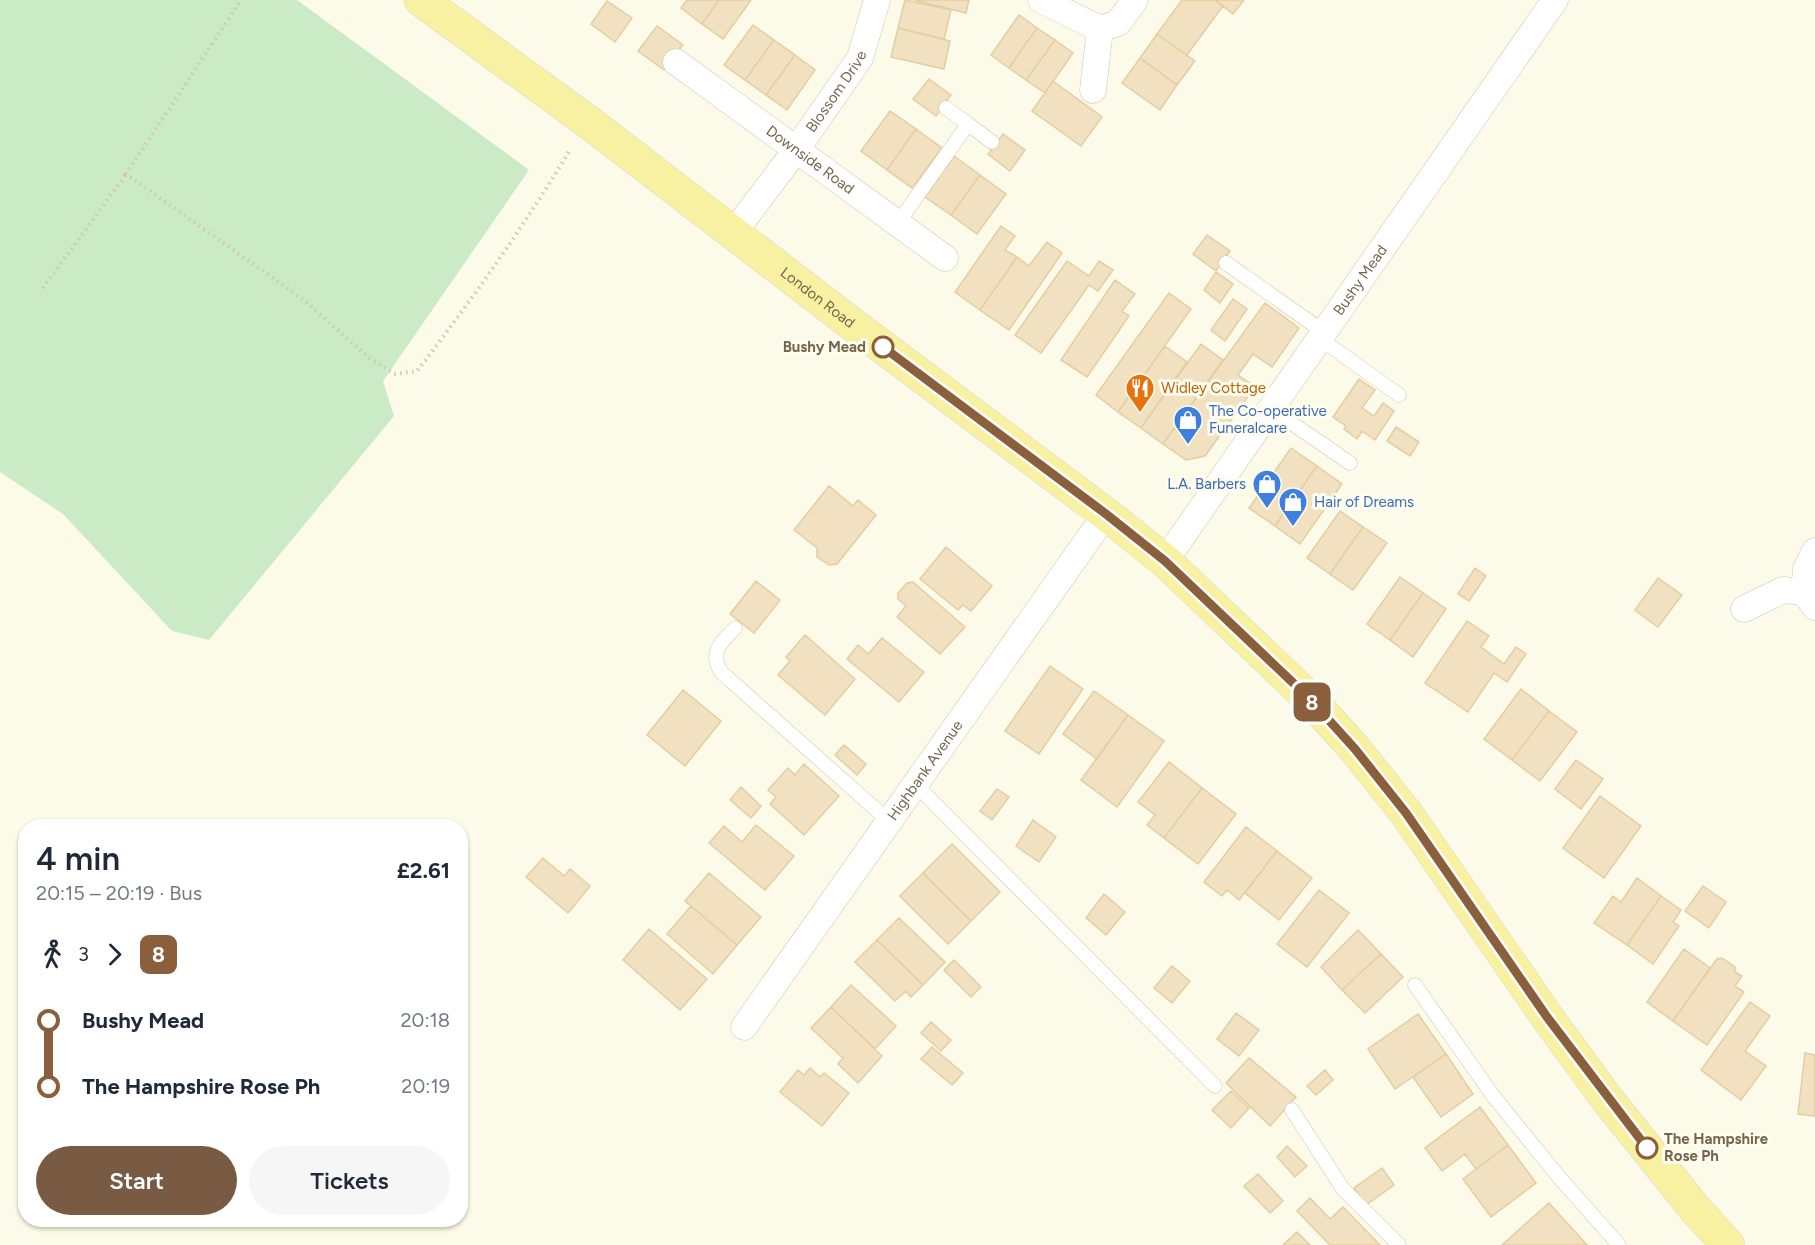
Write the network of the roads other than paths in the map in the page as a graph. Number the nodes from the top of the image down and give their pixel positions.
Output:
1 (421, 0) edge
2 (877, 0) edge
3 (1041, 0) edge
4 (1135, 0) edge
5 (1555, 0) edge
6 (1100, 29) junction
7 (676, 62) dead end
8 (1093, 90) dead end
9 (946, 108) dead end
10 (968, 124) junction
11 (992, 142) dead end
12 (796, 150) junction
13 (898, 223) junction
14 (734, 232) junction
15 (945, 258) dead end
16 (1226, 263) dead end
17 (1322, 335) junction
18 (1400, 395) dead end
19 (1271, 409) junction
20 (1350, 463) dead end
21 (1106, 514) junction
22 (1815, 550) edge
23 (1165, 561) junction
24 (1809, 600) edge
25 (1744, 609) dead end
26 (735, 628) dead end
27 (915, 784) junction
28 (889, 821) junction
29 (1415, 985) dead end
30 (744, 1027) dead end
31 (1215, 1086) dead end
32 (1292, 1110) dead end
33 (1398, 1245) edge
34 (1619, 1245) edge
35 (1728, 1245) edge

1 - 14 main road, London Road
2 - 12 street, Blossom Drive
3 - 6 street
4 - 6 street
5 - 17 street, Bushy Mead
6 - 8 street
7 - 12 street, Downside Road
9 - 10 lane
10 - 11 lane
10 - 13 lane
12 - 13 street, Downside Road
12 - 14 street, Blossom Drive
13 - 15 street, Downside Road
14 - 21 main road, London Road
16 - 17 lane
17 - 18 lane
17 - 19 street, Bushy Mead
19 - 20 lane
19 - 23 street, Bushy Mead
21 - 23 main road, London Road
21 - 27 street, Highbank Avenue
22 - 24 street
23 - 35 main road, London Road
24 - 25 street
26 - 28 lane
27 - 28 street, Highbank Avenue
27 - 31 lane
28 - 30 street, Highbank Avenue
29 - 34 lane
32 - 33 lane

